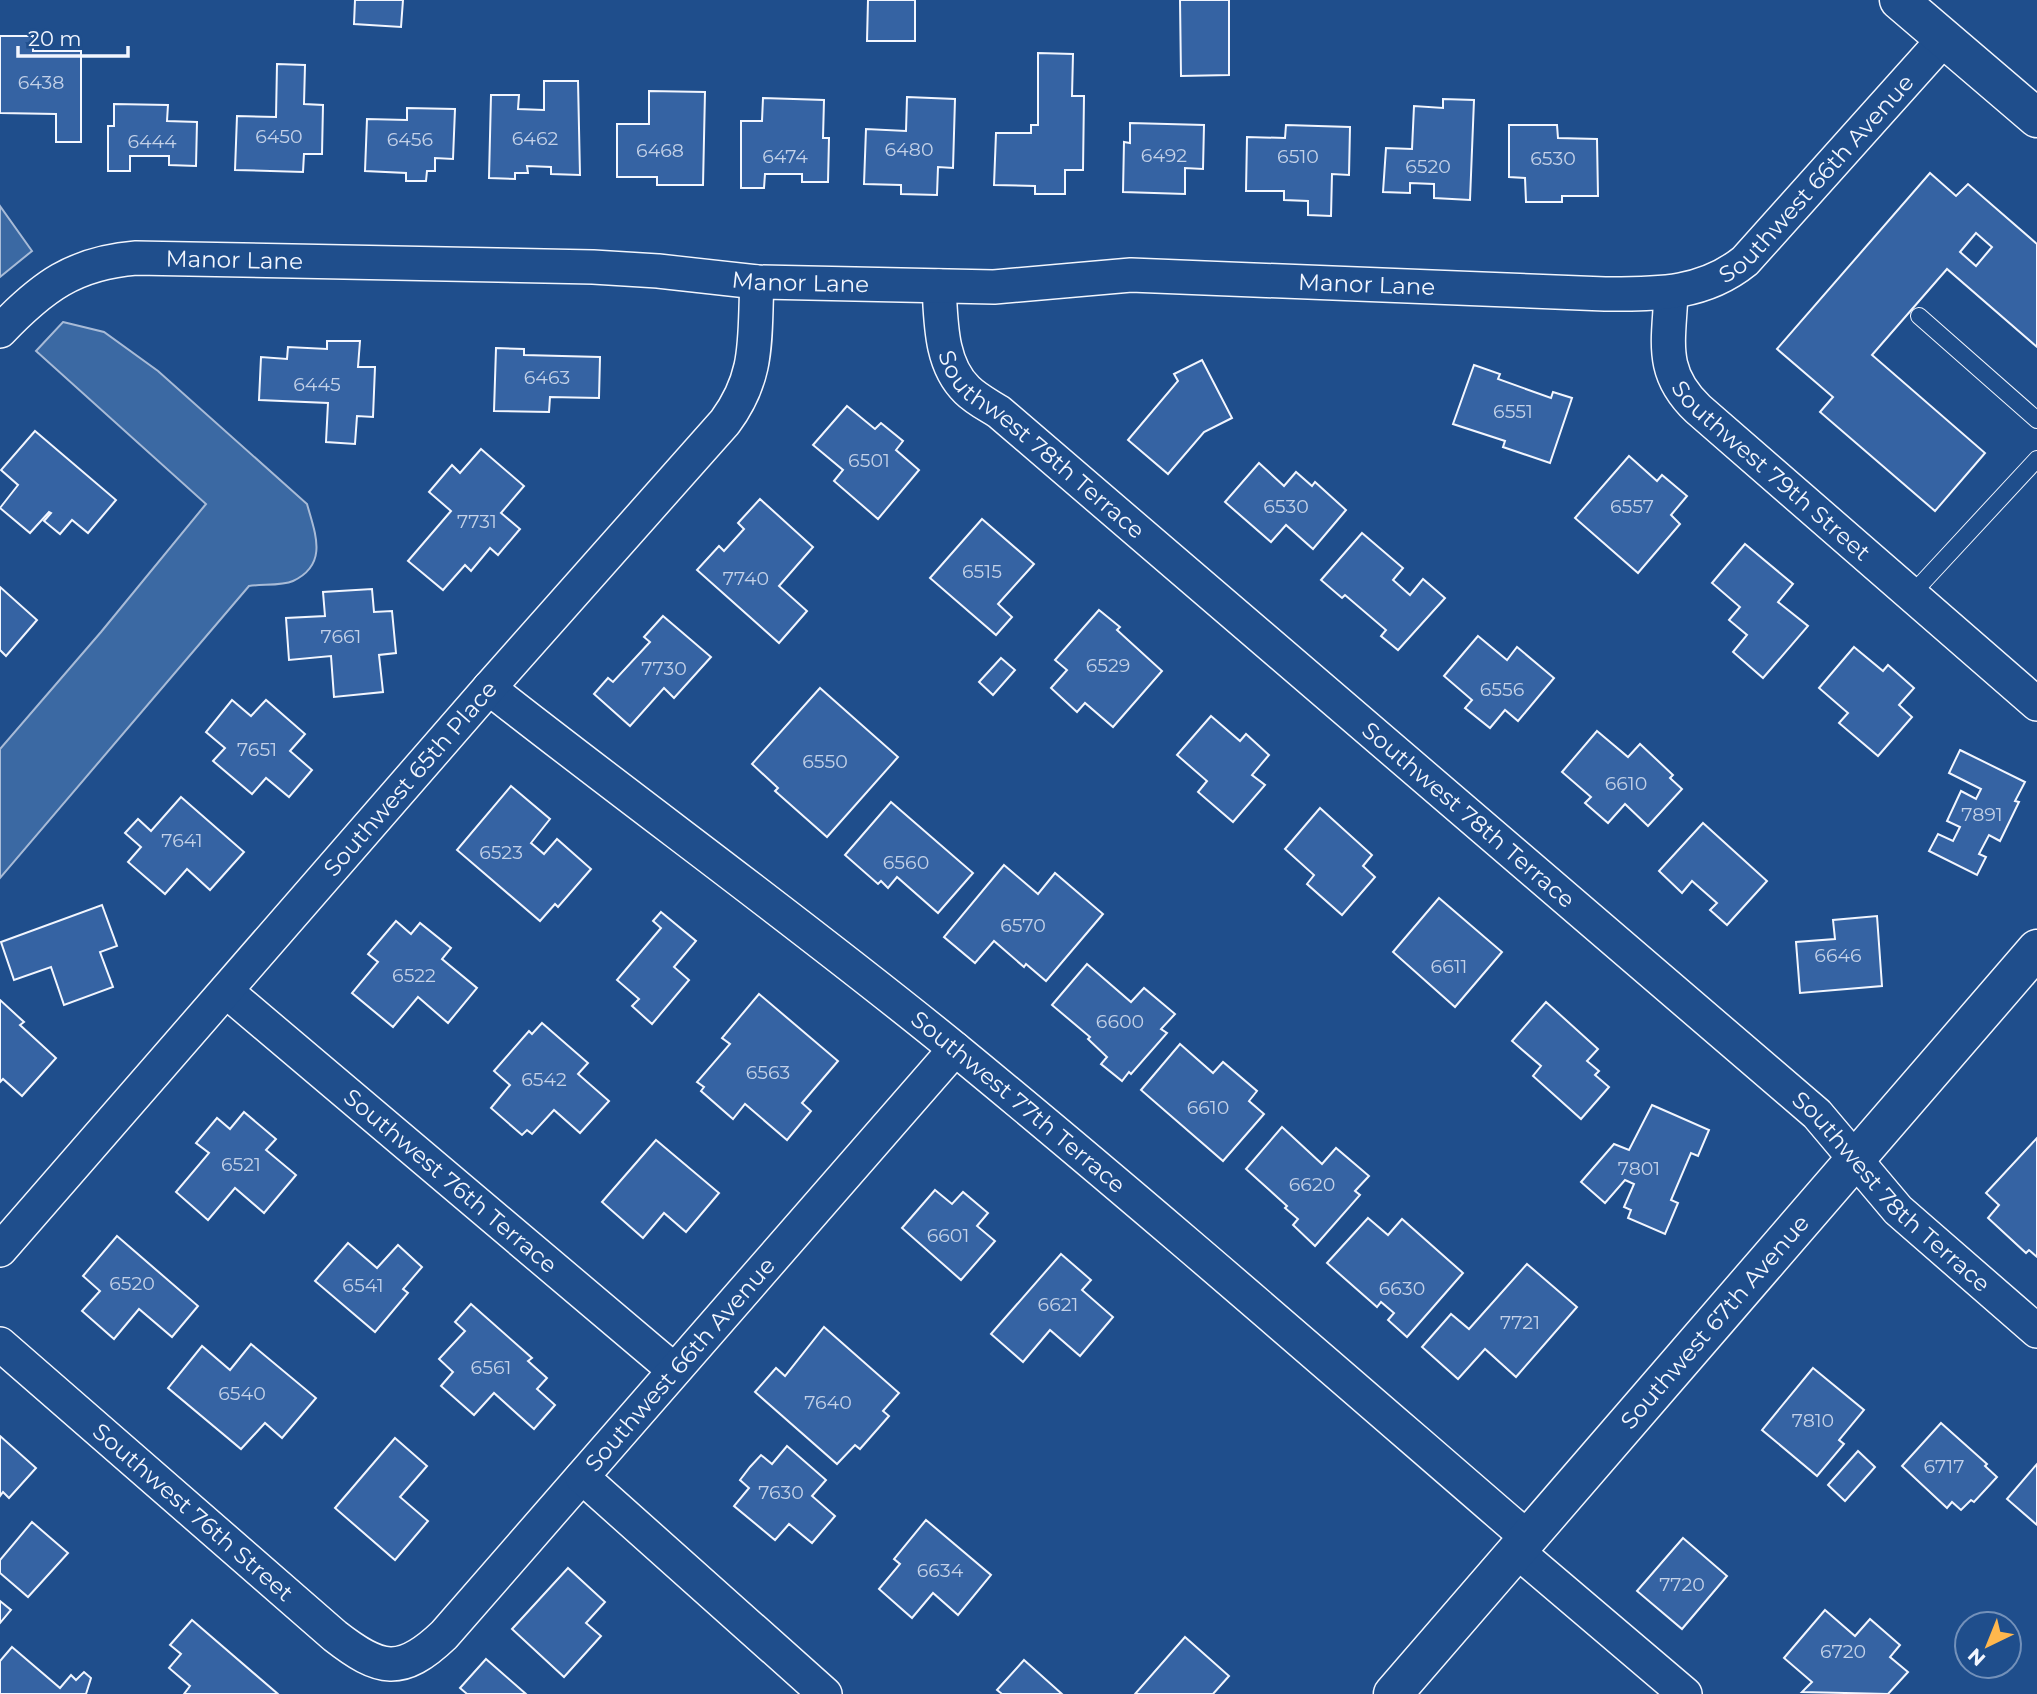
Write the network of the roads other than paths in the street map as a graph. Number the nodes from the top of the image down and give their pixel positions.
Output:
1 (1899, 0) edge
2 (1944, 39) junction
3 (2037, 118) edge
4 (757, 282) junction
5 (939, 286) junction
6 (1671, 293) junction
7 (1919, 316) dead end
8 (0, 331) edge
9 (2037, 420) edge
10 (2037, 459) edge
11 (1911, 595) junction
12 (489, 688) junction
13 (2037, 704) edge
14 (2037, 949) edge
15 (226, 991) junction
16 (955, 1049) junction
17 (1854, 1159) junction
18 (0, 1250) edge
19 (2037, 1331) edge
20 (0, 1344) edge
21 (674, 1370) junction
22 (582, 1477) junction
23 (1523, 1545) junction
24 (393, 1665) joint
25 (825, 1694) edge
26 (1393, 1694) edge
27 (1685, 1694) edge

1 - 2 main road
2 - 3 main road
2 - 6 street, Southwest 66th Avenue
4 - 5 street, Manor Lane
4 - 8 street, Manor Lane
4 - 12 street, Southwest 65th Place
5 - 6 street, Manor Lane
5 - 17 street, Southwest 78th Terrace
6 - 11 street, Southwest 79th Street
7 - 9 lane
10 - 11 lane
11 - 13 street, Southwest 79th Street
12 - 15 street, Southwest 65th Place
12 - 16 street, Southwest 77th Terrace
14 - 17 main road, Southwest 67th Avenue
15 - 18 street, Southwest 65th Place
15 - 21 street, Southwest 76th Terrace
16 - 21 street, Southwest 66th Avenue
16 - 23 street, Southwest 77th Terrace
17 - 19 street, Southwest 78th Terrace
17 - 23 main road, Southwest 67th Avenue
20 - 24 street, Southwest 76th Street
21 - 22 street, Southwest 66th Avenue
22 - 24 street, Southwest 66th Avenue
22 - 25 street
23 - 26 main road, Southwest 67th Avenue
23 - 27 street, Southwest 77th Terrace

